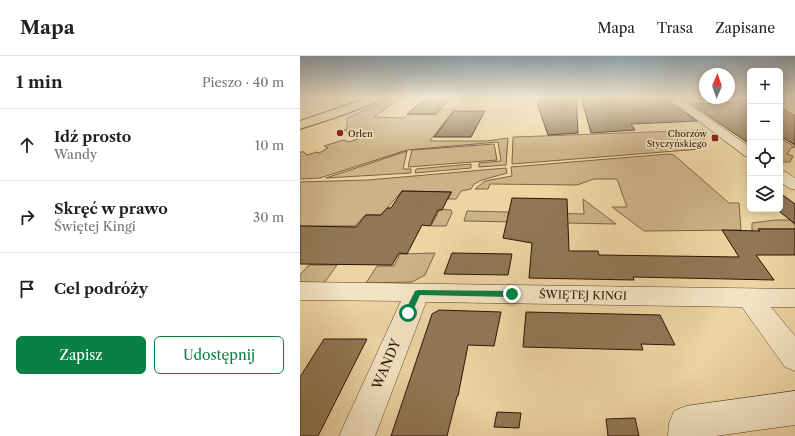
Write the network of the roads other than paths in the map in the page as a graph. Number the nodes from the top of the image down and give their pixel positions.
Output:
1 (334, 115) edge
2 (696, 115) edge
3 (300, 125) edge
4 (747, 152) edge
5 (783, 166) edge
6 (795, 166) edge
7 (782, 176) edge
8 (795, 185) edge
9 (300, 291) edge
10 (418, 293) junction
11 (749, 298) junction
12 (795, 298) edge
13 (795, 358) edge
14 (795, 408) edge
15 (356, 436) edge
16 (686, 436) edge

1 - 3 main road
2 - 4 street
5 - 6 street
7 - 8 street
9 - 10 street, ŚWIĘTEJ KINGI
10 - 11 street, ŚWIĘTEJ KINGI
10 - 15 street, WANDY
11 - 12 street, ŚWIĘTEJ KINGI
11 - 13 street
14 - 16 street

